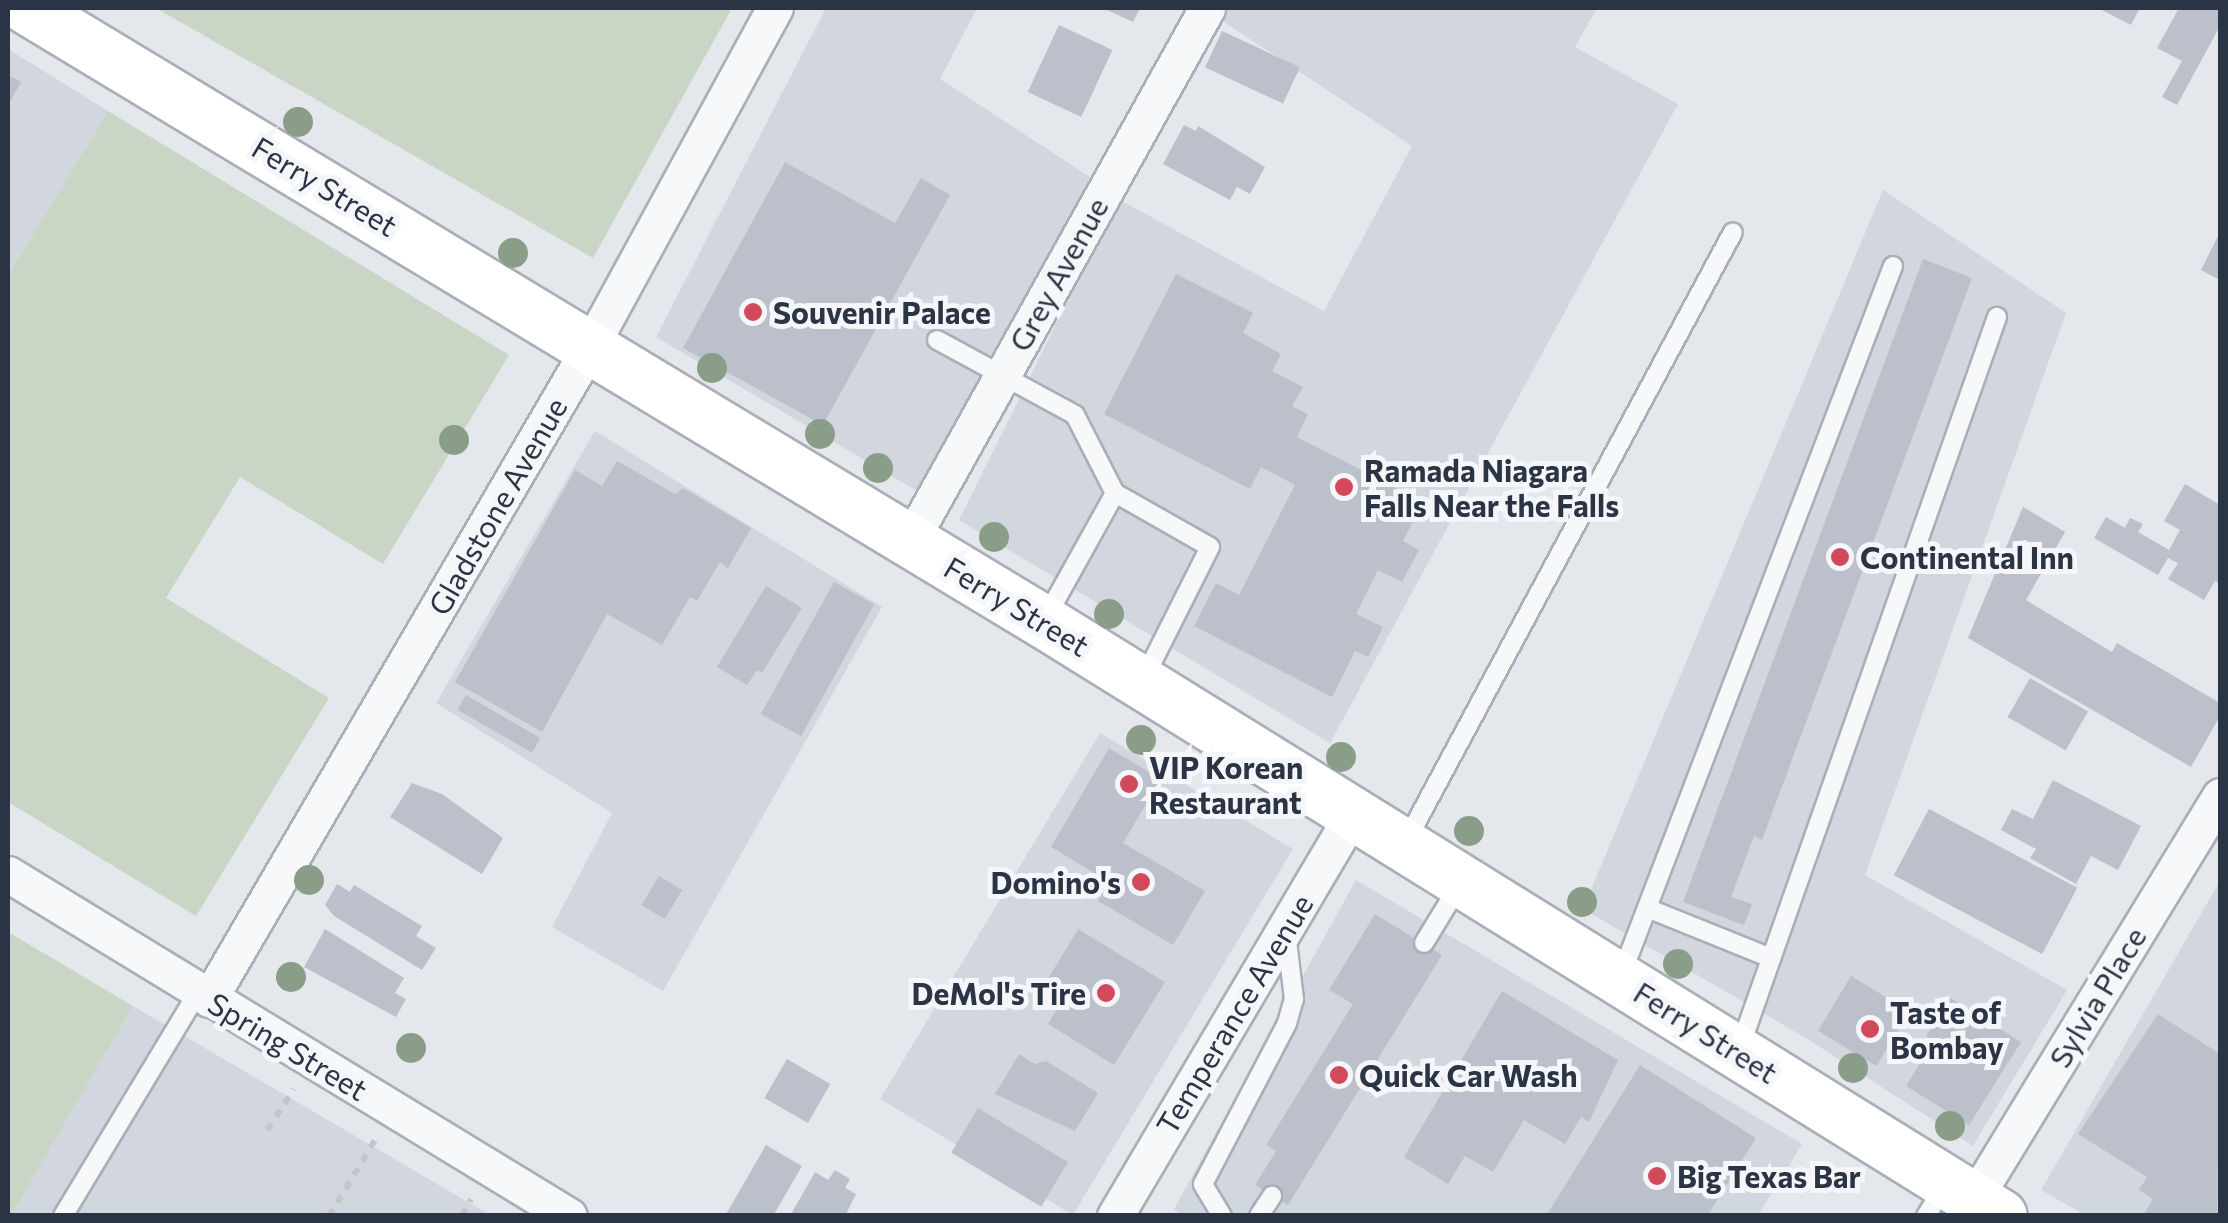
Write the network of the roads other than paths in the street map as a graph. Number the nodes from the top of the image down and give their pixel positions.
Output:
1 (27, 8) edge
2 (775, 8) edge
3 (1207, 8) edge
4 (78, 21) edge
5 (1734, 232) dead end
6 (1893, 266) dead end
7 (1997, 317) dead end
8 (937, 340) dead end
9 (591, 345) junction
10 (1002, 375) junction
11 (1115, 493) junction
12 (910, 541) junction
13 (1044, 622) junction
14 (1142, 682) junction
15 (2220, 796) edge
16 (1354, 812) junction
17 (1405, 844) junction
18 (8, 874) edge
19 (1462, 880) junction
20 (1646, 908) junction
21 (1286, 928) junction
22 (1424, 943) dead end
23 (1771, 958) junction
24 (1620, 978) junction
25 (203, 995) junction
26 (1738, 1052) junction
27 (1272, 1196) dead end
28 (1962, 1203) edge
29 (63, 1216) edge
30 (569, 1216) edge
31 (1115, 1216) edge
32 (1222, 1216) edge
33 (1259, 1216) edge

1 - 4 main road, Ferry Street
2 - 9 street, Gladstone Avenue
3 - 10 street, Grey Avenue
4 - 9 main road, Ferry Street
5 - 17 lane
6 - 20 lane
7 - 23 lane
8 - 10 lane
9 - 12 main road, Ferry Street
9 - 25 street, Gladstone Avenue
10 - 11 lane
10 - 12 street, Grey Avenue
11 - 13 lane
11 - 14 lane
12 - 13 main road, Ferry Street
13 - 14 main road, Ferry Street
14 - 16 main road, Ferry Street
15 - 28 street, Sylvia Place
16 - 17 main road, Ferry Street
16 - 21 street, Temperance Avenue
17 - 19 main road, Ferry Street
18 - 25 street, Spring Street
19 - 22 lane
19 - 24 main road, Ferry Street
20 - 23 lane
20 - 24 lane
21 - 31 street, Temperance Avenue
21 - 32 lane
23 - 26 lane
24 - 26 main road, Ferry Street
25 - 29 lane
25 - 30 street, Spring Street
26 - 28 main road, Ferry Street
27 - 33 lane

